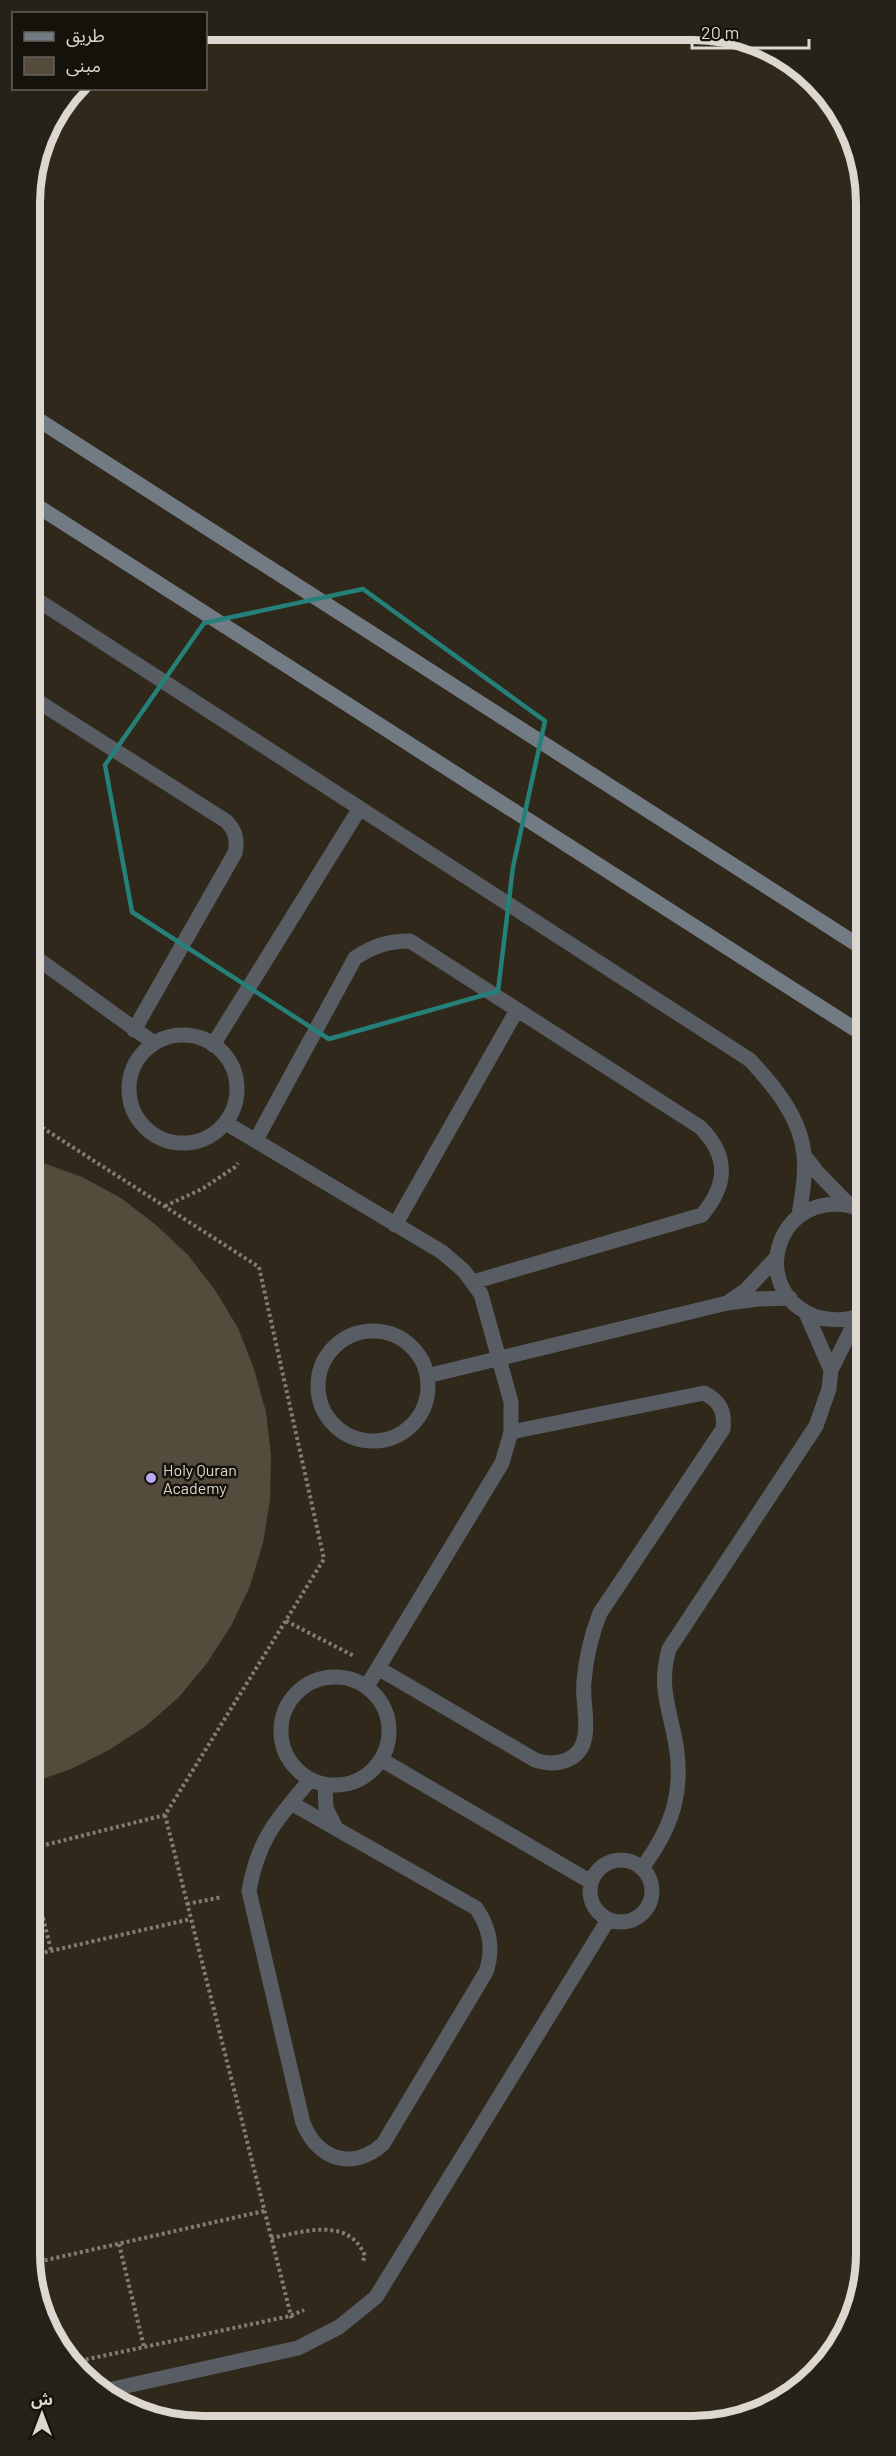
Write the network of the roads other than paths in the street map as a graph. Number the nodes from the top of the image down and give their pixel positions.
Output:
1 (41, 421) edge
2 (41, 508) edge
3 (41, 602) edge
4 (41, 703) edge
5 (360, 808) junction
6 (856, 944) edge
7 (41, 961) edge
8 (516, 1010) junction
9 (134, 1030) junction
10 (856, 1030) edge
11 (154, 1043) junction
12 (213, 1045) junction
13 (226, 1123) junction
14 (256, 1140) junction
15 (804, 1155) junction
16 (848, 1204) junction
17 (856, 1207) edge
18 (799, 1215) junction
19 (395, 1225) junction
20 (776, 1258) junction
21 (473, 1282) junction
22 (790, 1298) junction
23 (727, 1303) junction
24 (806, 1313) junction
25 (855, 1316) edge
26 (855, 1324) edge
27 (499, 1358) junction
28 (831, 1370) junction
29 (427, 1376) junction
30 (511, 1432) junction
31 (378, 1668) junction
32 (367, 1686) junction
33 (382, 1760) junction
34 (310, 1780) junction
35 (325, 1785) junction
36 (291, 1803) junction
37 (336, 1828) junction
38 (642, 1868) junction
39 (591, 1882) junction
40 (608, 1920) junction
41 (114, 2389) edge

1 - 6 main road
2 - 10 main road
3 - 5 lane
4 - 9 lane
5 - 12 lane
5 - 15 lane
7 - 9 lane
8 - 14 lane
8 - 19 lane
8 - 21 lane
9 - 11 lane
11 - 12 lane
11 - 13 lane
12 - 13 lane
13 - 14 lane
14 - 19 lane
15 - 16 lane
15 - 18 lane
16 - 17 lane
16 - 18 lane
18 - 20 lane
19 - 21 lane
20 - 22 lane
20 - 23 lane
21 - 27 lane
22 - 23 lane
22 - 24 lane
23 - 27 lane
24 - 25 lane
24 - 28 lane
26 - 28 lane
27 - 29 lane
27 - 30 lane
28 - 38 lane
29 - 29 lane
30 - 31 lane
30 - 31 lane
31 - 32 lane
32 - 33 lane
32 - 34 lane
33 - 35 lane
33 - 39 lane
34 - 35 lane
34 - 36 lane
35 - 37 lane
36 - 37 lane
36 - 37 lane
38 - 39 lane
38 - 40 lane
39 - 40 lane
40 - 41 lane

